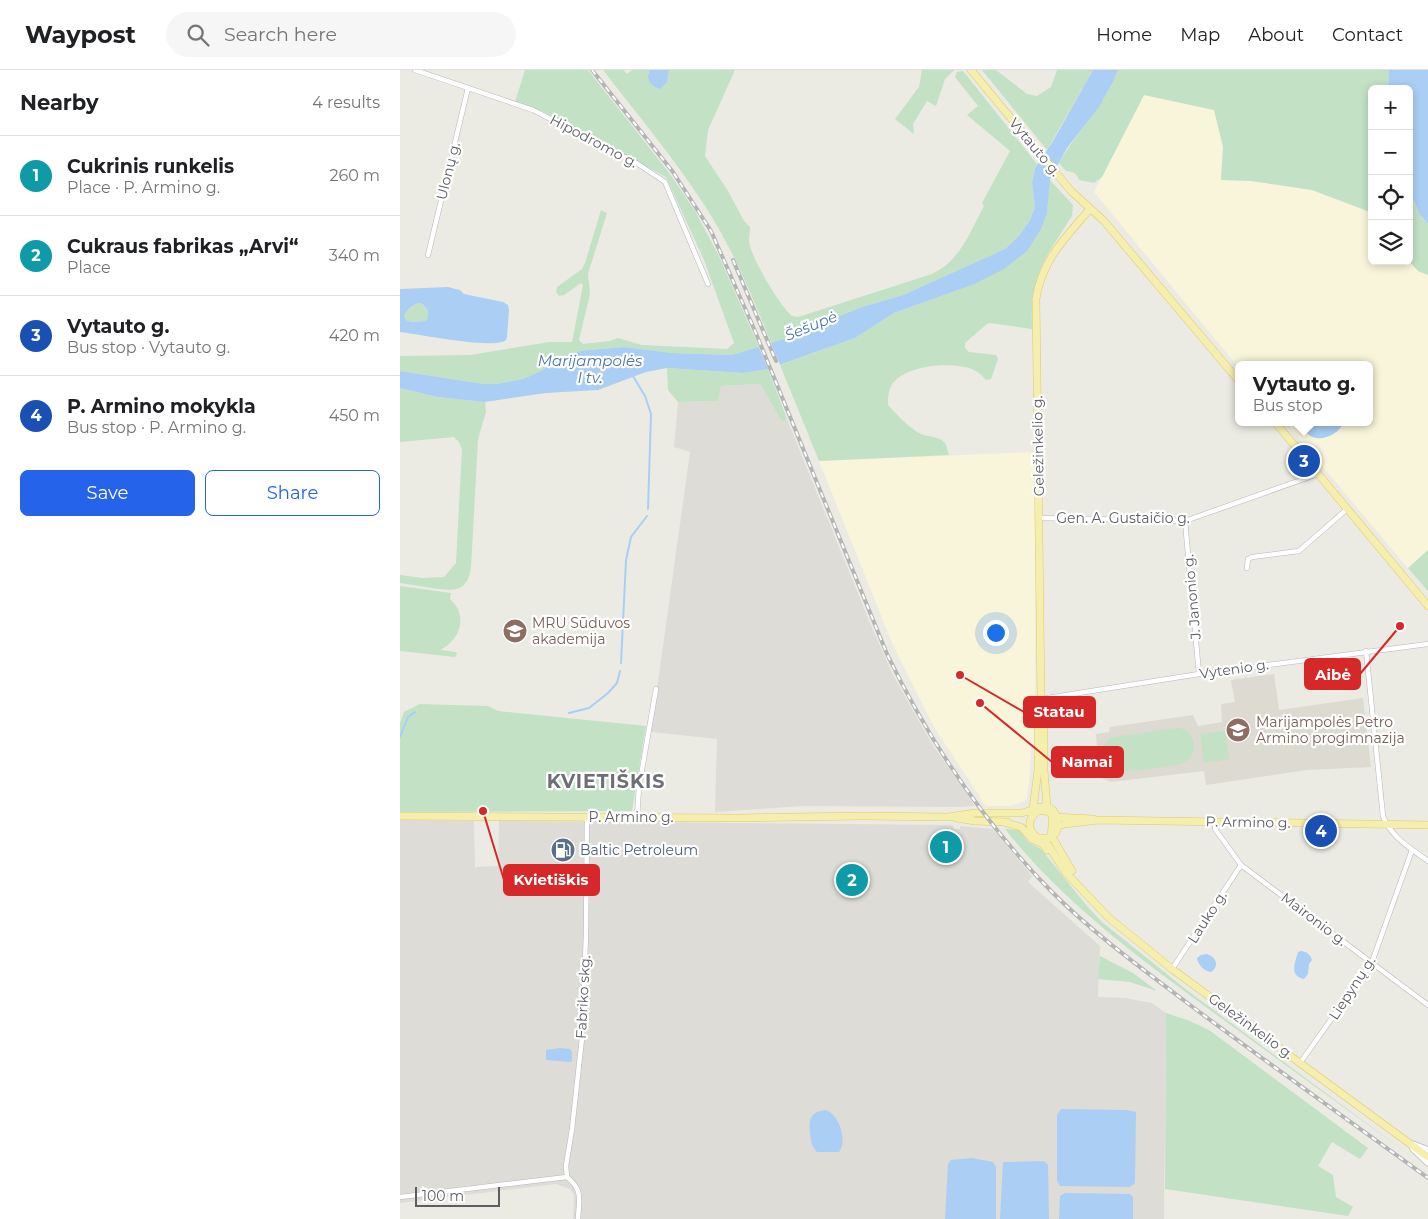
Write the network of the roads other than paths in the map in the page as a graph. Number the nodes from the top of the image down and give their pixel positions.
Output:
1 (415, 70) edge
2 (970, 70) edge
3 (468, 88) junction
4 (1090, 209) junction
5 (428, 254) dead end
6 (708, 284) dead end
7 (1235, 376) edge
8 (1278, 426) edge
9 (1318, 474) junction
10 (1347, 509) junction
11 (1039, 518) junction
12 (1185, 521) junction
13 (1247, 568) dead end
14 (1428, 606) edge
15 (1428, 644) edge
16 (1366, 651) junction
17 (1199, 674) junction
18 (656, 689) dead end
19 (1041, 699) junction
20 (1047, 807) junction
21 (1036, 809) junction
22 (1004, 814) junction
23 (400, 816) edge
24 (588, 816) junction
25 (637, 817) junction
26 (948, 817) junction
27 (1031, 817) junction
28 (1055, 817) junction
29 (1098, 820) junction
30 (1003, 822) junction
31 (1215, 822) junction
32 (1386, 824) junction
33 (1029, 825) junction
34 (1428, 825) edge
35 (1053, 834) junction
36 (1412, 850) junction
37 (1428, 861) edge
38 (1241, 865) junction
39 (1069, 872) junction
40 (1372, 962) junction
41 (1172, 969) junction
42 (1428, 1005) edge
43 (1300, 1063) junction
44 (1407, 1142) junction
45 (1428, 1150) edge
46 (1428, 1156) edge
47 (1428, 1163) edge
48 (567, 1177) junction
49 (400, 1197) edge
50 (578, 1219) edge

1 - 3 street, Hipodromo g.
2 - 4 main road, Vytauto g.
3 - 5 street, Ulonų g.
3 - 6 street, Hipodromo g.
4 - 7 main road, Vytauto g.
4 - 11 main road, Geležinkelio g.
8 - 9 main road
9 - 10 main road
9 - 12 street, Gen. A. Gustaičio g.
10 - 13 street
10 - 14 main road
11 - 12 street, Gen. A. Gustaičio g.
11 - 19 main road, Geležinkelio g.
12 - 17 street, J. Janonio g.
15 - 16 street, Vytenio g.
16 - 17 street, Vytenio g.
16 - 32 street
17 - 19 street, Vytenio g.
18 - 25 street
19 - 20 main road, Geležinkelio g.
19 - 21 main road, Geležinkelio g.
20 - 21 main road, P. Armino g.
20 - 28 main road
21 - 22 main road, P. Armino g.
21 - 27 main road
21 - 28 main road, P. Armino g.
22 - 26 main road, P. Armino g.
22 - 27 main road, P. Armino g.
23 - 24 main road, P. Armino g.
24 - 25 main road, P. Armino g.
24 - 48 street, Fabriko skg.
25 - 26 main road, P. Armino g.
26 - 30 main road, P. Armino g.
27 - 33 main road
28 - 29 main road, P. Armino g.
28 - 35 main road
28 - 35 main road
29 - 31 main road, P. Armino g.
29 - 35 main road, P. Armino g.
30 - 33 main road, P. Armino g.
30 - 39 main road
31 - 32 main road, P. Armino g.
31 - 38 street, Maironio g.
32 - 34 main road, P. Armino g.
32 - 36 street
33 - 35 main road
35 - 39 main road, Geležinkelio g.
35 - 39 main road, Geležinkelio g.
36 - 37 street
36 - 40 street, Liepynų g.
38 - 40 street, Maironio g.
38 - 41 street, Lauko g.
39 - 41 main road, Geležinkelio g.
40 - 42 street, Maironio g.
40 - 43 street, Liepynų g.
41 - 43 main road, Geležinkelio g.
43 - 44 main road, Geležinkelio g.
44 - 45 street
44 - 46 main road, Geležinkelio g.
44 - 47 street
48 - 49 street
48 - 50 street

